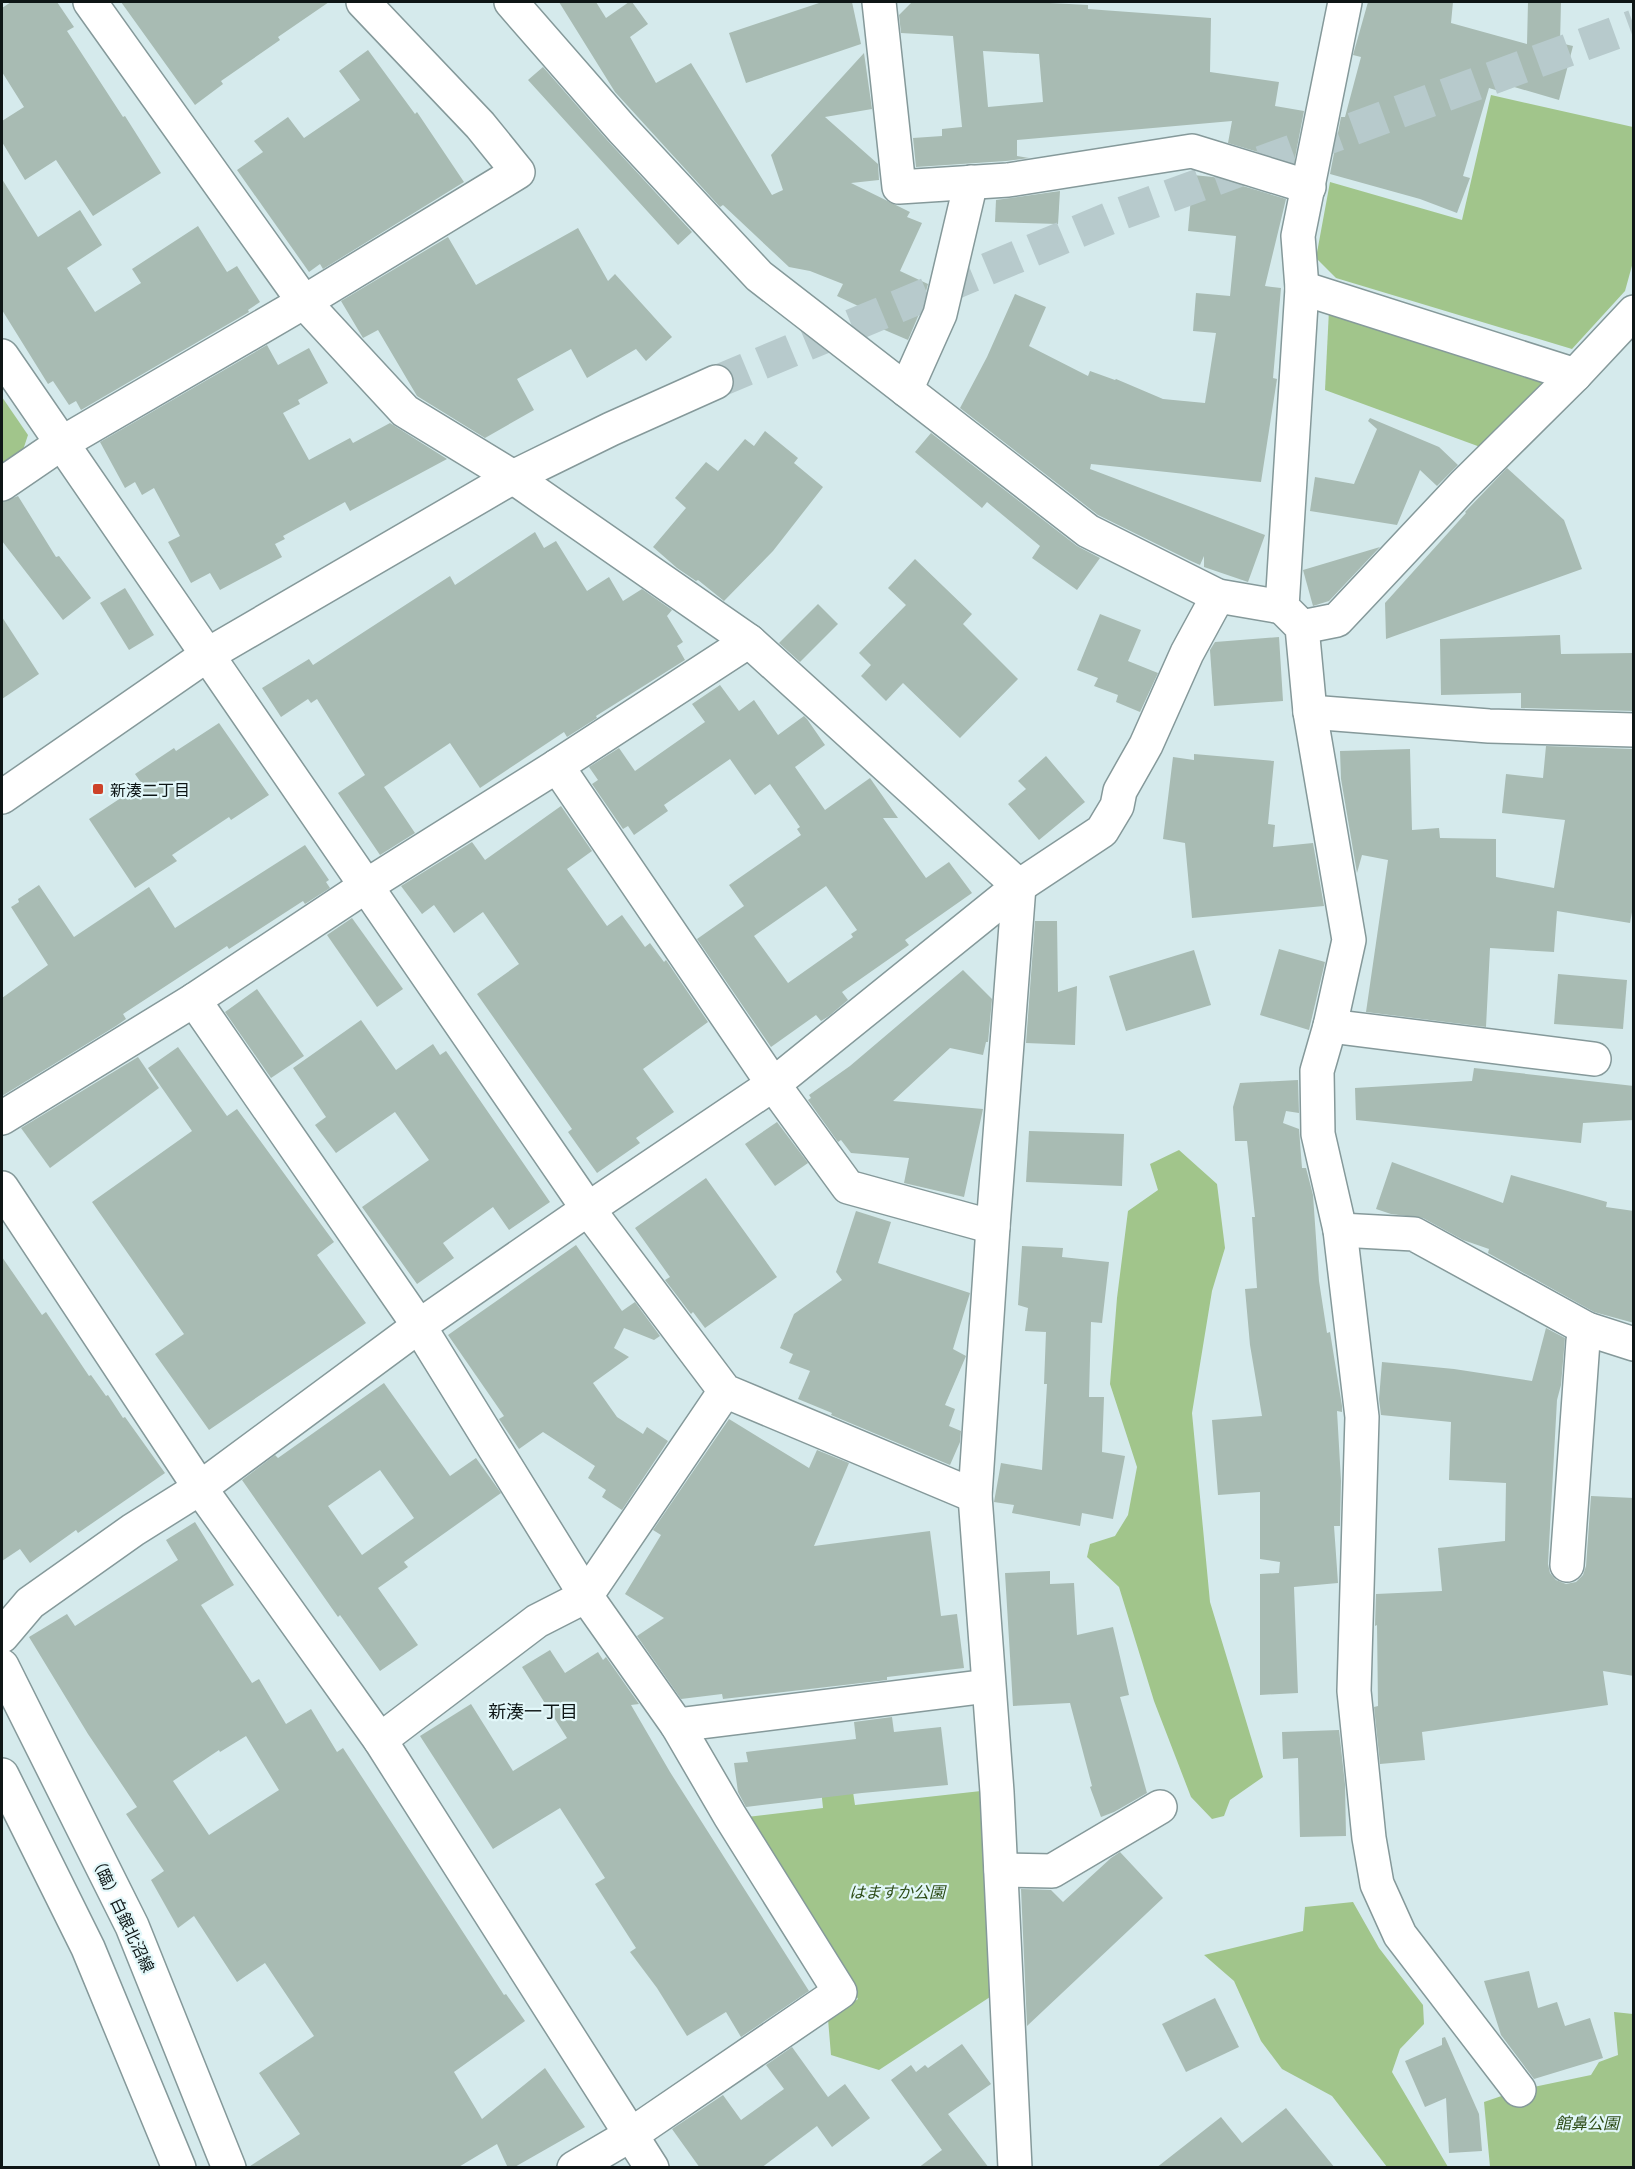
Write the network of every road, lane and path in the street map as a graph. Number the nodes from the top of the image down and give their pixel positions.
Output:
1 (90, 2) edge
2 (363, 2) edge
3 (511, 2) edge
4 (879, 2) edge
5 (1345, 2) edge
6 (971, 182) junction
7 (1309, 187) junction
8 (1302, 288) junction
9 (304, 302) junction
10 (1634, 312) edge
11 (2, 356) edge
12 (1575, 375) junction
13 (716, 382) tunnel mouth
14 (906, 390) junction
15 (62, 443) junction
16 (513, 477) junction
17 (2, 484) edge
18 (1218, 596) junction
19 (1292, 617) junction
20 (749, 641) junction
21 (207, 655) junction
22 (1310, 712) junction
23 (1634, 730) edge
24 (557, 766) junction
25 (2, 798) edge
26 (366, 886) junction
27 (1019, 886) junction
28 (194, 1000) junction
29 (1330, 1026) junction
30 (1594, 1059) dead end
31 (773, 1084) junction
32 (2, 1118) edge
33 (2, 1188) edge
34 (588, 1209) junction
35 (993, 1227) junction
36 (1340, 1230) junction
37 (419, 1326) junction
38 (1587, 1329) junction
39 (1634, 1344) edge
40 (725, 1390) junction
41 (200, 1488) junction
42 (975, 1496) junction
43 (1567, 1564) dead end
44 (586, 1596) junction
45 (2, 1636) edge
46 (2, 1666) edge
47 (988, 1686) junction
48 (677, 1725) junction
49 (380, 1740) junction
50 (2, 1775) edge
51 (1160, 1807) dead end
52 (1001, 1870) junction
53 (1518, 2090) dead end
54 (632, 2134) junction
55 (179, 2168) edge
56 (229, 2168) edge
57 (574, 2168) edge
58 (652, 2168) edge
59 (1016, 2168) edge

1 - 9 street
2 - 9 street
3 - 14 street
4 - 6 street
5 - 7 street
6 - 7 street
6 - 14 street
7 - 8 street
8 - 12 street
8 - 19 street
9 - 15 street
9 - 16 street
10 - 12 street
11 - 15 street
12 - 19 street
13 - 16 street
14 - 18 street
15 - 17 street
15 - 21 street
16 - 20 street
16 - 21 street
18 - 19 street
18 - 27 street
19 - 22 street
20 - 24 street
20 - 27 street
21 - 25 street
21 - 26 street
22 - 23 street
22 - 29 street
24 - 26 street
24 - 31 street
26 - 28 street
26 - 34 street
27 - 31 street
27 - 35 street
28 - 32 street
28 - 37 street
29 - 30 street
29 - 36 street
31 - 34 street
31 - 35 street
33 - 41 street
34 - 37 street
34 - 40 street
35 - 42 street
36 - 38 street
36 - 53 street
37 - 41 street
37 - 44 street
38 - 39 street
38 - 43 street
40 - 42 street
40 - 44 street
41 - 45 street
41 - 49 street
42 - 47 street
44 - 48 street
44 - 49 street
46 - 56 street, （臨）白銀北沼線
47 - 48 street
47 - 52 street
48 - 54 street
49 - 54 street
50 - 55 street
51 - 52 street
52 - 59 street
54 - 57 street
54 - 58 street

